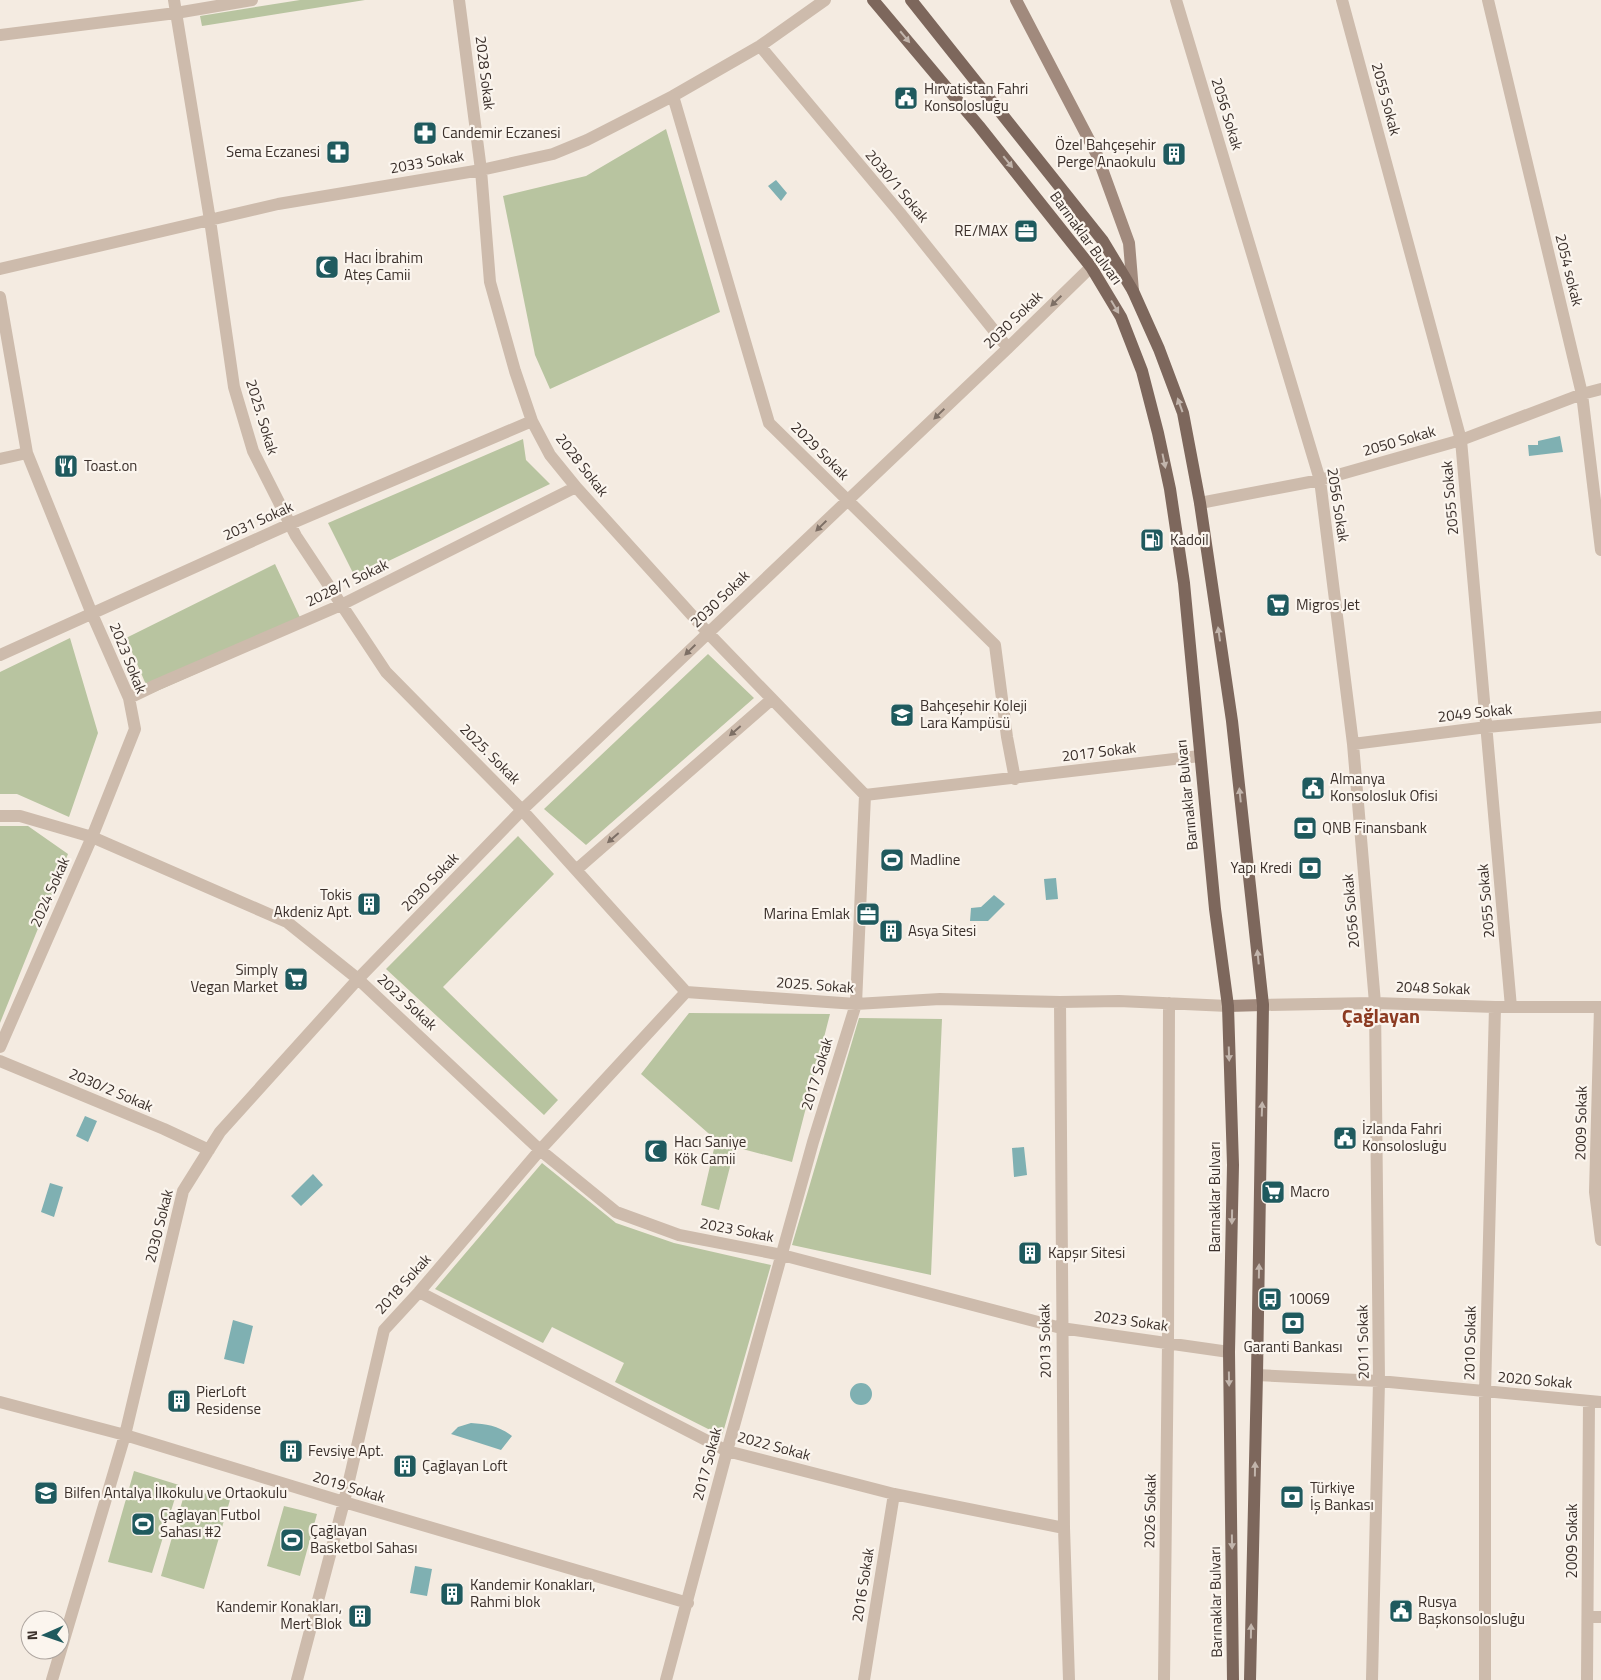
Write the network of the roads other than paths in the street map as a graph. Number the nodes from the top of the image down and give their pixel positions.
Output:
1 (252, 0) edge
2 (459, 0) edge
3 (825, 0) edge
4 (873, 0) edge
5 (911, 0) edge
6 (1016, 0) edge
7 (1176, 0) edge
8 (1342, 0) edge
9 (1488, 0) edge
10 (175, 6) edge
11 (0, 35) edge
12 (760, 46) junction
13 (674, 96) junction
14 (481, 170) junction
15 (210, 220) junction
16 (1091, 267) junction
17 (0, 269) edge
18 (1133, 291) junction
19 (0, 297) edge
20 (1008, 348) junction
21 (1601, 389) edge
22 (1582, 394) junction
23 (532, 421) junction
24 (1461, 440) junction
25 (27, 453) junction
26 (0, 459) edge
27 (1320, 480) junction
28 (576, 487) junction
29 (847, 501) junction
30 (1200, 502) junction
31 (290, 524) junction
32 (1601, 550) edge
33 (341, 605) junction
34 (92, 614) junction
35 (708, 633) junction
36 (0, 655) edge
37 (129, 698) junction
38 (772, 699) junction
39 (1601, 716) edge
40 (1487, 727) junction
41 (1353, 744) junction
42 (1200, 756) junction
43 (1015, 779) junction
44 (865, 795) junction
45 (522, 810) junction
46 (0, 816) edge
47 (92, 837) junction
48 (576, 870) junction
49 (358, 979) junction
50 (686, 992) junction
51 (1060, 1002) junction
52 (1169, 1003) junction
53 (1375, 1003) junction
54 (856, 1004) junction
55 (1263, 1005) junction
56 (1228, 1006) junction
57 (1495, 1007) junction
58 (1511, 1007) junction
59 (1600, 1007) edge
60 (0, 1047) edge
61 (0, 1061) edge
62 (209, 1150) junction
63 (540, 1150) junction
64 (1601, 1240) edge
65 (782, 1255) junction
66 (418, 1292) junction
67 (1061, 1328) junction
68 (1168, 1343) junction
69 (1229, 1352) junction
70 (1257, 1375) junction
71 (1379, 1381) junction
72 (1485, 1392) junction
73 (0, 1402) edge
74 (1595, 1402) edge
75 (125, 1435) junction
76 (727, 1451) junction
77 (894, 1494) junction
78 (344, 1502) junction
79 (1064, 1528) junction
80 (688, 1603) junction
81 (1588, 1617) junction
82 (1601, 1618) edge
83 (52, 1680) edge
84 (297, 1680) edge
85 (666, 1680) edge
86 (864, 1680) edge
87 (1069, 1680) edge
88 (1164, 1680) edge
89 (1233, 1680) edge
90 (1250, 1680) edge
91 (1372, 1680) edge
92 (1485, 1680) edge
93 (1587, 1680) edge

1 - 10 street
2 - 14 street, 2028 Sokak
3 - 12 street, 2033 Sokak
4 -> 16 main road, Barınaklar Bulvarı
5 - 18 main road, Barınaklar Bulvarı
6 - 18 street
7 - 27 street, 2056 Sokak
8 - 24 street, 2055 Sokak
9 - 22 street, 2054 sokak
10 - 11 street
10 - 15 street, 2025. Sokak
12 - 13 street, 2033 Sokak
12 - 20 street, 2030/1 Sokak
13 - 14 street, 2033 Sokak
13 - 29 street, 2029 Sokak
14 - 15 street, 2033 Sokak
14 - 23 street, 2028 Sokak
15 - 17 street, 2033 Sokak
15 - 31 street, 2025. Sokak
16 -> 20 street, 2030 Sokak
16 -> 42 main road, Barınaklar Bulvarı
30 -> 18 main road, Barınaklar Bulvarı
19 - 25 street, 2023 Sokak
20 -> 29 street, 2030 Sokak
21 - 22 street, 2050 Sokak
22 - 24 street, 2050 Sokak
22 - 32 street, 2054 sokak
23 - 28 street, 2028 Sokak
23 - 31 street, 2031 Sokak
24 - 27 street, 2050 Sokak
24 - 40 street, 2055 Sokak
25 - 26 street
25 - 34 street, 2023 Sokak
27 - 30 street, 2050 Sokak
27 - 41 street, 2056 Sokak
28 - 33 street, 2028/1 Sokak
28 - 35 street, 2028 Sokak
29 -> 35 street, 2030 Sokak
29 - 43 street, 2029 Sokak
55 -> 30 main road, Barınaklar Bulvarı
31 - 33 street, 2025. Sokak
31 - 34 street, 2031 Sokak
33 - 37 street, 2028/1 Sokak
33 - 45 street, 2025. Sokak
34 - 36 street, 2031 Sokak
34 - 37 street, 2023 Sokak
35 - 38 street, 2028 Sokak
35 -> 45 street, 2030 Sokak
37 - 47 street, 2023 Sokak
38 - 44 street, 2028 Sokak
38 -> 48 street
39 - 40 street, 2049 Sokak
40 - 41 street, 2049 Sokak
40 - 58 street, 2055 Sokak
41 - 53 street, 2056 Sokak
42 - 43 street, 2017 Sokak
42 - 56 main road, Barınaklar Bulvarı
43 - 44 street, 2017 Sokak
44 - 54 street, 2017 Sokak
45 - 48 street, 2025. Sokak
45 - 49 street, 2030 Sokak
46 - 47 street
47 - 49 street, 2023 Sokak
47 - 60 street, 2024 Sokak
48 - 50 street, 2025. Sokak
49 - 62 street, 2030 Sokak
49 - 63 street, 2023 Sokak
50 - 54 street, 2025. Sokak
50 - 63 street, 2018 Sokak
51 - 52 street, 2025. Sokak
51 - 54 street, 2025. Sokak
51 - 67 street, 2013 Sokak
52 - 56 street, 2025. Sokak
52 - 68 street, 2026 Sokak
53 - 55 street, 2048 Sokak
53 - 57 street, 2048 Sokak
53 - 71 street, 2011 Sokak
54 - 65 street, 2017 Sokak
55 - 56 street
70 -> 55 main road, Barınaklar Bulvarı
56 -> 69 main road, Barınaklar Bulvarı
57 - 58 street, 2048 Sokak
57 - 72 street, 2010 Sokak
58 - 59 street, 2048 Sokak
59 - 64 street, 2009 Sokak
61 - 62 street, 2030/2 Sokak
62 - 75 street, 2030 Sokak
63 - 65 street, 2023 Sokak
63 - 66 street, 2018 Sokak
65 - 67 street, 2023 Sokak
65 - 76 street, 2017 Sokak
66 - 76 street, 2022 Sokak
66 - 78 street, 2018 Sokak
67 - 68 street, 2023 Sokak
67 - 79 street, 2013 Sokak
68 - 69 street, 2023 Sokak
68 - 88 street, 2026 Sokak
69 -> 89 main road, Barınaklar Bulvarı
70 - 71 street, 2020 Sokak
90 -> 70 main road, Barınaklar Bulvarı
71 - 72 street, 2020 Sokak
71 - 91 street, 2011 Sokak
72 - 74 street, 2020 Sokak
72 - 92 street, 2010 Sokak
73 - 75 street, 2019 Sokak
74 - 81 street, 2009 Sokak
75 - 78 street, 2019 Sokak
75 - 83 street, 2030 Sokak
76 - 77 street, 2022 Sokak
76 - 80 street, 2017 Sokak
77 - 79 street, 2022 Sokak
77 - 86 street, 2016 Sokak
78 - 80 street, 2019 Sokak
78 - 84 street, 2018 Sokak
79 - 87 street, 2013 Sokak
80 - 85 street, 2017 Sokak
81 - 82 street
81 - 93 street, 2009 Sokak

